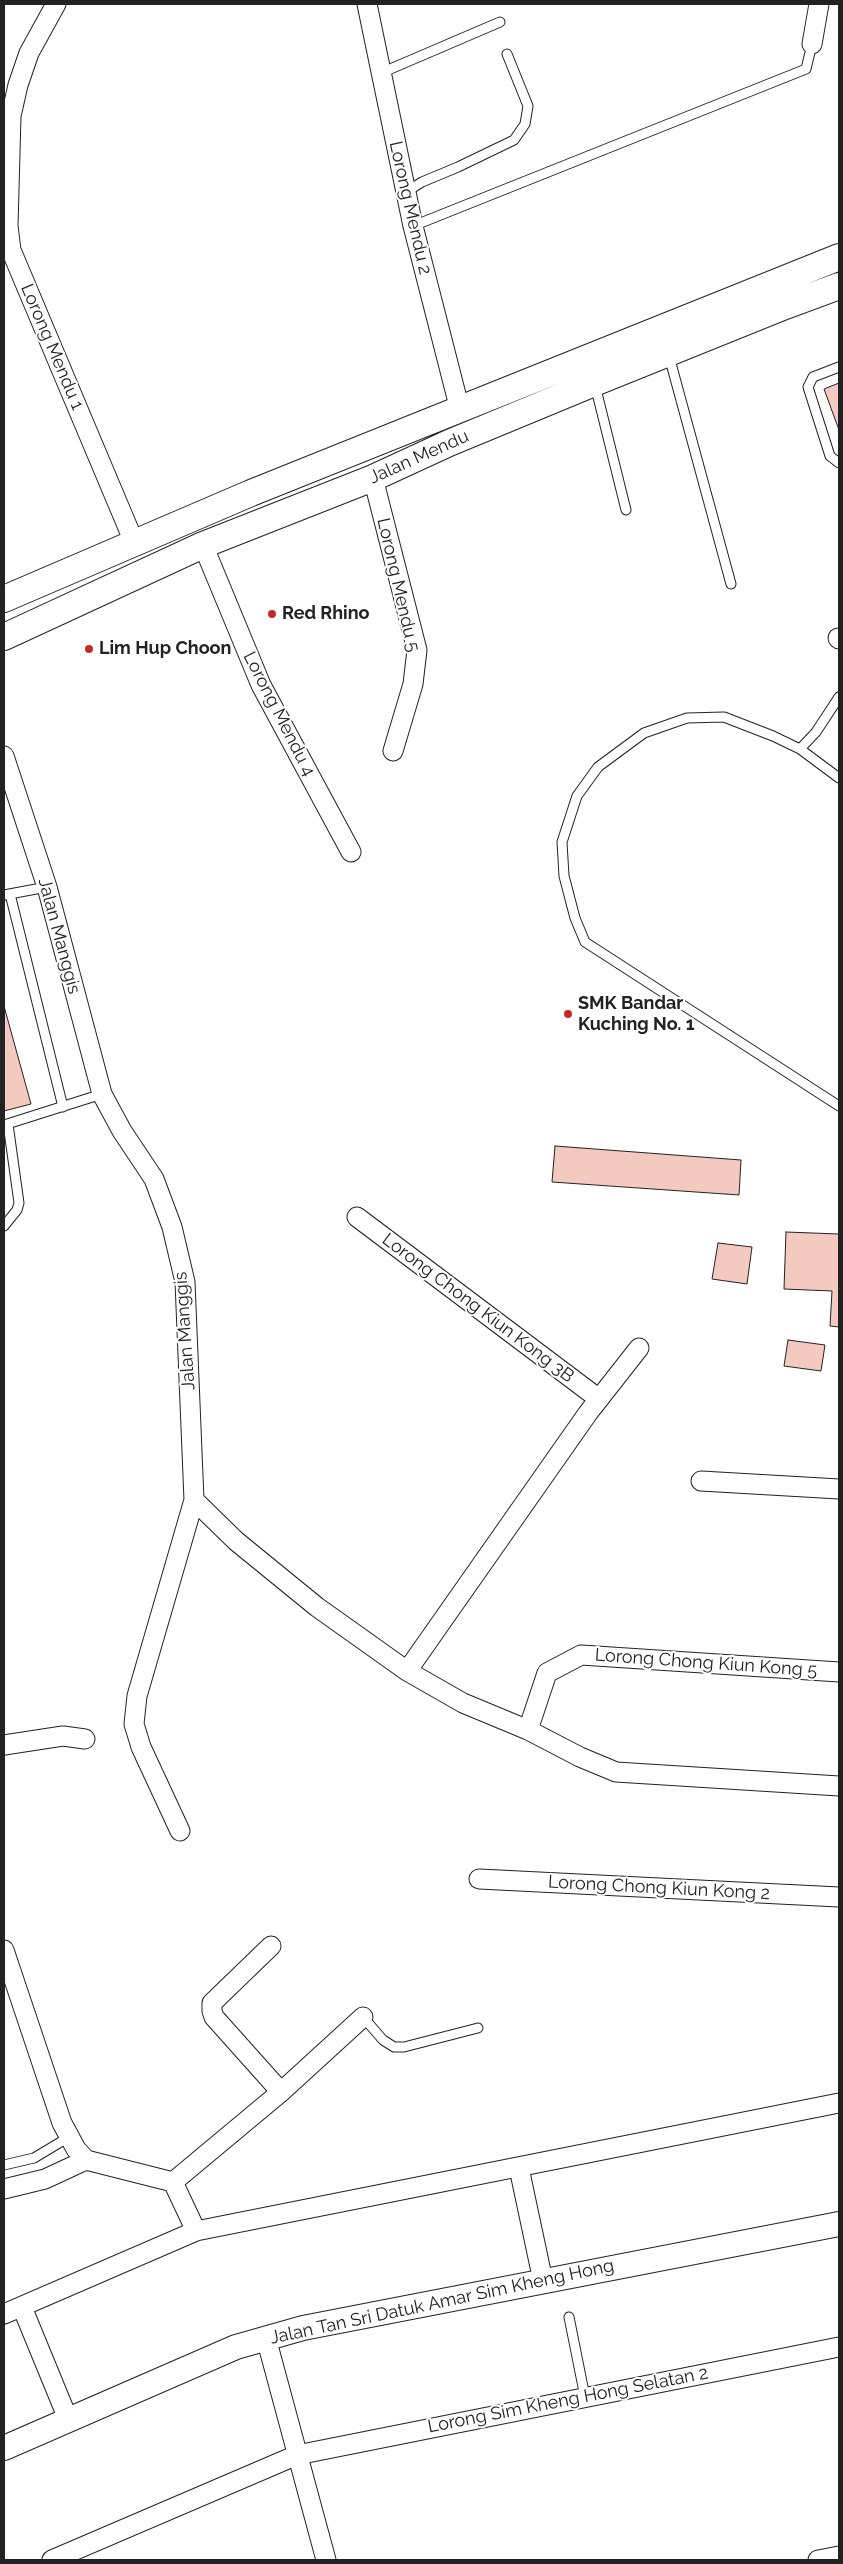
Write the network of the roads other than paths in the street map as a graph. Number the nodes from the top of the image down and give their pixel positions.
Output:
1 (56, 4) edge
2 (367, 4) edge
3 (819, 4) edge
4 (500, 22) dead end
5 (812, 44) joint
6 (507, 54) dead end
7 (380, 73) junction
8 (8, 115) edge
9 (7, 143) edge
10 (406, 192) junction
11 (413, 226) junction
12 (839, 257) edge
13 (839, 286) edge
14 (668, 353) junction
15 (839, 367) edge
16 (594, 383) junction
17 (460, 410) junction
18 (839, 463) edge
19 (373, 478) junction
20 (626, 510) dead end
21 (134, 542) junction
22 (203, 545) junction
23 (731, 584) dead end
24 (4, 599) edge
25 (4, 637) edge
26 (839, 696) edge
27 (800, 748) junction
28 (393, 751) dead end
29 (4, 756) edge
30 (839, 778) edge
31 (351, 852) dead end
32 (47, 887) junction
33 (7, 894) edge
34 (102, 1094) junction
35 (839, 1106) edge
36 (63, 1107) junction
37 (6, 1125) edge
38 (357, 1217) dead end
39 (4, 1226) edge
40 (639, 1348) dead end
41 (599, 1399) junction
42 (701, 1481) dead end
43 (839, 1489) edge
44 (194, 1500) junction
45 (407, 1671) junction
46 (839, 1672) edge
47 (528, 1730) junction
48 (85, 1739) dead end
49 (4, 1745) edge
50 (839, 1786) edge
51 (180, 1831) dead end
52 (480, 1879) dead end
53 (839, 1897) edge
54 (271, 1946) dead end
55 (4, 1950) edge
56 (362, 2017) joint
57 (478, 2028) dead end
58 (281, 2092) junction
59 (839, 2103) edge
60 (69, 2137) junction
61 (86, 2160) junction
62 (4, 2165) edge
63 (519, 2168) junction
64 (173, 2182) junction
65 (4, 2189) edge
66 (839, 2224) edge
67 (196, 2231) junction
68 (543, 2280) junction
69 (22, 2307) junction
70 (4, 2314) edge
71 (569, 2317) dead end
72 (266, 2338) junction
73 (839, 2347) edge
74 (585, 2397) junction
75 (68, 2419) junction
76 (4, 2448) edge
77 (297, 2455) junction
78 (839, 2556) edge
79 (52, 2560) edge
80 (326, 2560) edge
81 (818, 2560) edge

1 - 8 street, Lorong Mendu 1
2 - 7 street, Lorong Mendu 2
3 - 5 street
4 - 7 lane
5 - 11 lane
6 - 10 lane
7 - 10 street, Lorong Mendu 2
8 - 9 street, Lorong Mendu 1
9 - 21 street, Lorong Mendu 1
10 - 11 street, Lorong Mendu 2
11 - 17 street, Lorong Mendu 2
12 - 17 main road, Jalan Mendu
13 - 14 main road, Jalan Mendu
14 - 16 main road, Jalan Mendu
14 - 23 lane
15 - 18 lane
16 - 19 main road, Jalan Mendu
16 - 20 lane
17 - 21 main road, Jalan Mendu
19 - 22 main road, Jalan Mendu
19 - 28 street, Lorong Mendu 5
21 - 24 main road, Jalan Mendu
22 - 25 main road, Jalan Mendu
22 - 31 street, Lorong Mendu 4
26 - 27 lane
27 - 30 lane
27 - 35 lane
29 - 32 street, Jalan Manggis
32 - 33 lane
32 - 34 street, Jalan Manggis
33 - 36 lane
34 - 36 lane
34 - 44 street, Jalan Manggis
36 - 37 lane
37 - 39 lane
38 - 41 street, Lorong Chong Kiun Kong 3B
40 - 41 street
41 - 45 street
42 - 43 street
44 - 45 street
44 - 51 street, Jalan Manggis
45 - 47 street
46 - 47 street, Lorong Chong Kiun Kong 5
47 - 50 street
48 - 49 street
52 - 53 street, Lorong Chong Kiun Kong 2
54 - 58 street
55 - 60 street
56 - 57 lane
56 - 58 street
58 - 64 street
59 - 63 street
60 - 61 street
60 - 62 lane
61 - 64 street
61 - 65 street
63 - 67 street
63 - 68 street
64 - 67 street
66 - 68 street, Jalan Tan Sri Datuk Amar Sim Kheng Hong
67 - 69 street
68 - 72 street, Jalan Tan Sri Datuk Amar Sim Kheng Hong
69 - 70 street
69 - 75 street
71 - 74 lane
72 - 75 street, Jalan Tan Sri Datuk Amar Sim Kheng Hong
72 - 77 street
73 - 74 street, Lorong Sim Kheng Hong Selatan 2
74 - 77 street, Lorong Sim Kheng Hong Selatan 2
75 - 76 street, Jalan Tan Sri Datuk Amar Sim Kheng Hong
77 - 79 street, Lorong Sim Kheng Hong Selatan 2
77 - 80 street
78 - 81 street

